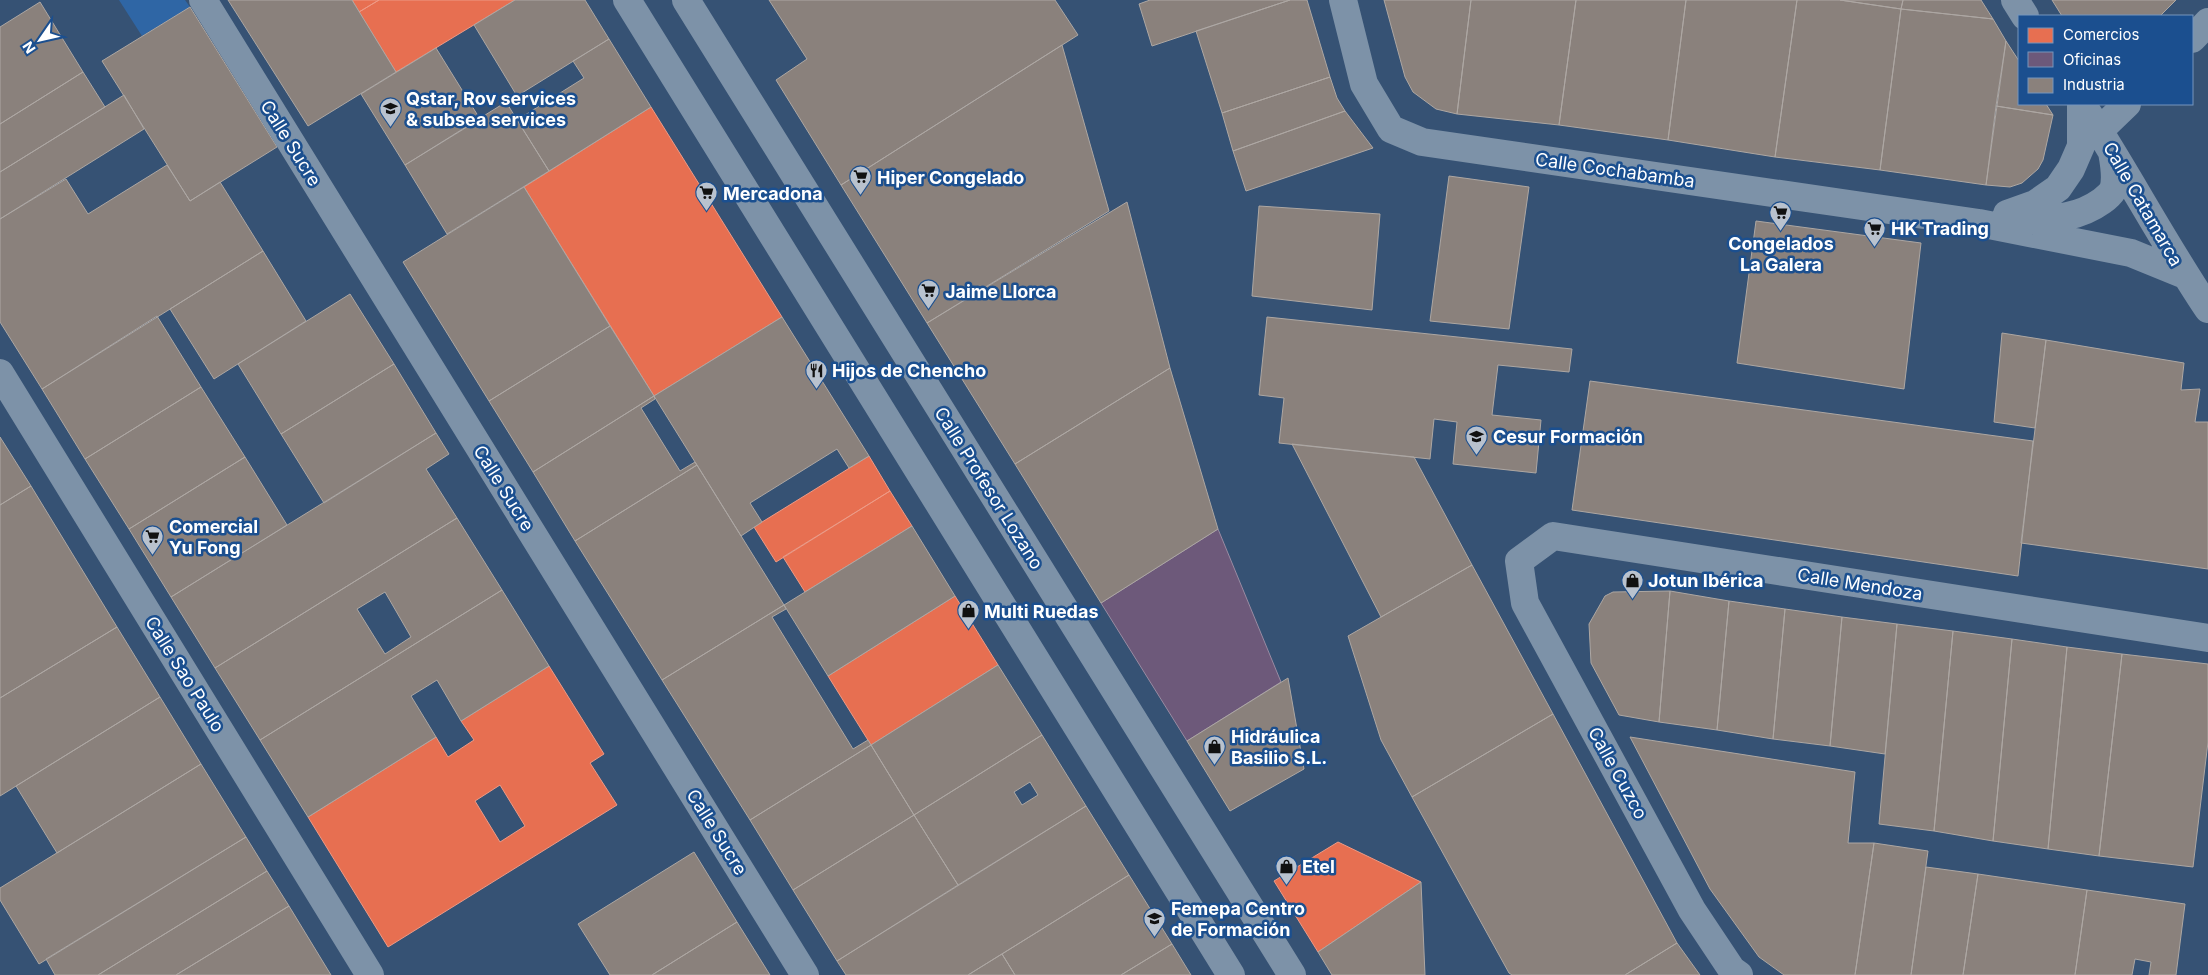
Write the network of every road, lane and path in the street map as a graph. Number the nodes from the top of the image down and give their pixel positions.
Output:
1 (203, 0) edge
2 (627, 0) edge
3 (686, 0) edge
4 (1343, 0) edge
5 (2015, 0) edge
6 (2025, 15) edge
7 (2208, 22) edge
8 (2193, 38) edge
9 (2082, 105) edge
10 (2083, 105) edge
11 (2126, 105) edge
12 (2106, 140) junction
13 (2124, 185) junction
14 (2035, 204) junction
15 (1979, 222) junction
16 (2185, 275) junction
17 (2208, 309) edge
18 (0, 373) edge
19 (1519, 561) joint
20 (2208, 638) edge
21 (370, 975) edge
22 (806, 975) edge
23 (1231, 975) edge
24 (1292, 975) edge
25 (1739, 975) edge

1 - 22 street, Calle Sucre
2 - 23 street
3 - 24 street, Calle Profesor Lozano
4 - 15 street, Calle Cochabamba
5 - 6 street
7 - 8 street
9 - 14 street, Calle Cochabamba
10 - 12 street
11 - 12 street, Calle Catamarca
12 - 13 street
13 - 14 street, Calle Cochabamba
13 - 15 street, Calle Cochabamba
13 - 16 street, Calle Catamarca
14 - 15 street, Calle Cochabamba
15 - 16 street, Calle Cochabamba
16 - 17 street, Calle Catamarca
18 - 21 street, Calle Sao Paulo
19 - 20 street, Calle Mendoza
19 - 25 street, Calle Cuzco

